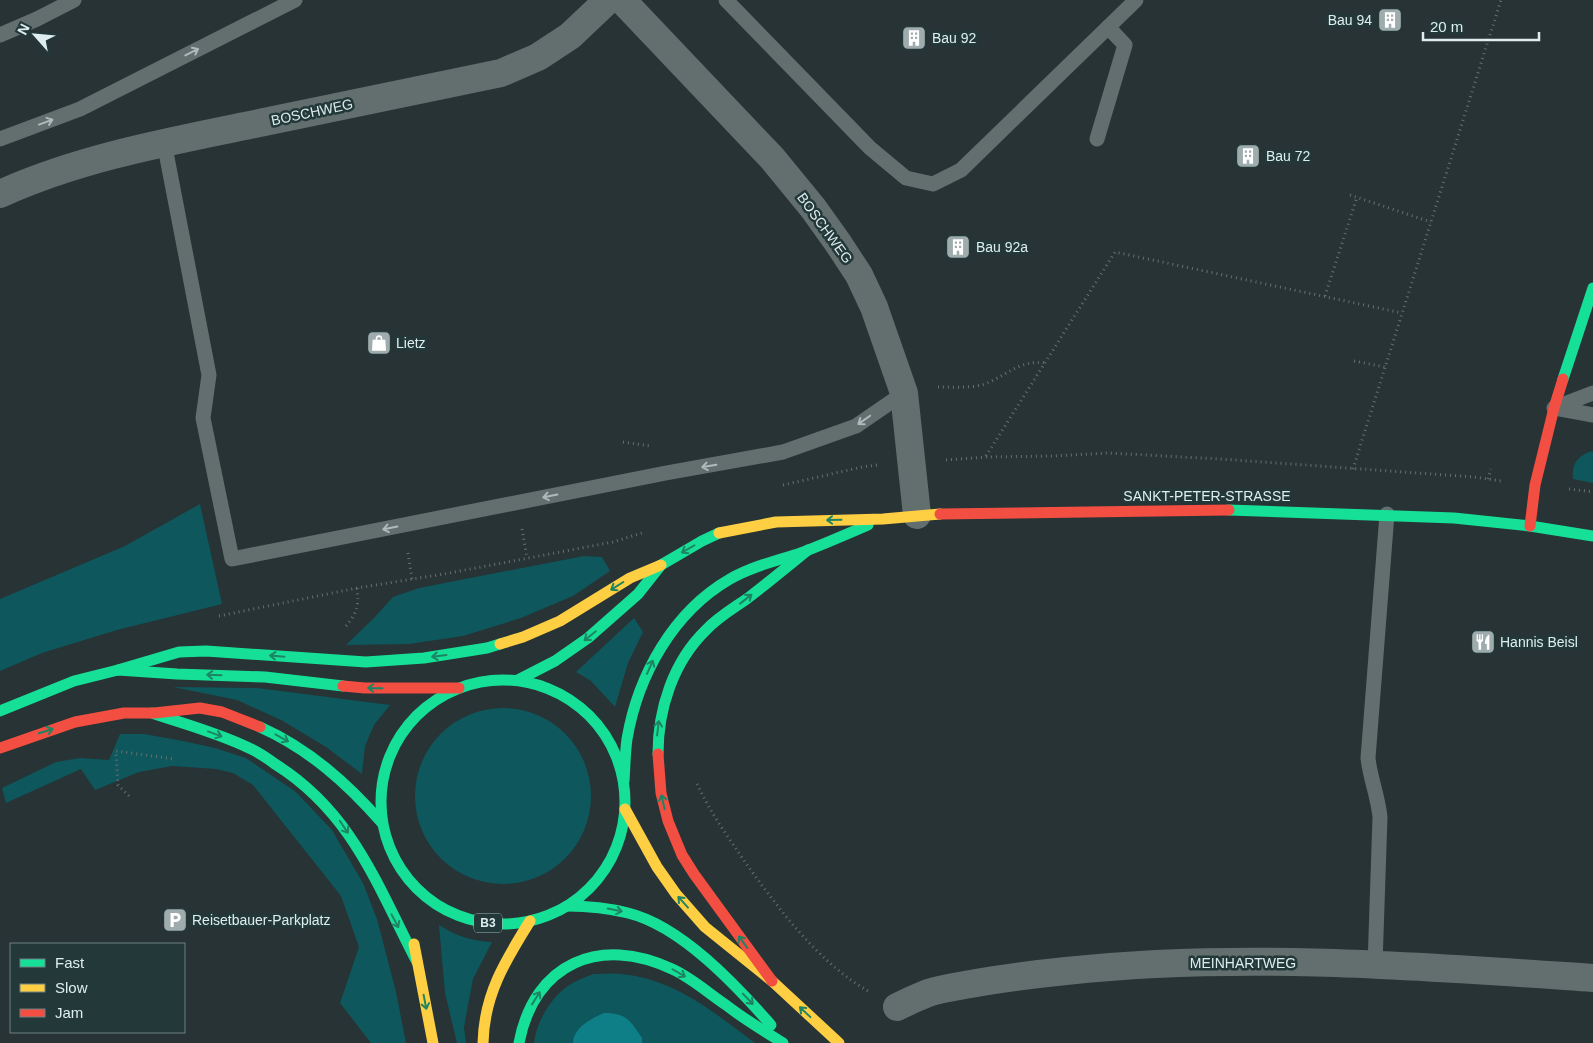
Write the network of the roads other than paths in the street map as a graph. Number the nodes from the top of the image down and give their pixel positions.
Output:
1 (74, 0) edge
2 (294, 0) edge
3 (608, 0) edge
4 (622, 0) edge
5 (726, 0) edge
6 (1136, 0) edge
7 (1108, 27) junction
8 (0, 34) edge
9 (0, 139) edge
10 (1097, 139) dead end
11 (164, 142) junction
12 (0, 194) edge
13 (1593, 288) edge
14 (917, 390) junction
15 (1593, 393) edge
16 (1554, 408) junction
17 (1593, 416) edge
18 (917, 514) junction
19 (1387, 514) junction
20 (883, 518) junction
21 (1530, 526) junction
22 (1593, 536) edge
23 (808, 550) junction
24 (661, 565) junction
25 (118, 670) junction
26 (518, 680) junction
27 (459, 688) junction
28 (0, 711) edge
29 (152, 713) junction
30 (0, 748) edge
31 (624, 782) junction
32 (625, 809) junction
33 (382, 822) junction
34 (404, 874) junction
35 (406, 893) dead end
36 (567, 906) junction
37 (530, 921) junction
38 (411, 922) dead end
39 (416, 962) junction
40 (1375, 965) junction
41 (1593, 978) edge
42 (772, 981) junction
43 (897, 1007) road end
44 (433, 1043) edge
45 (483, 1043) edge
46 (518, 1043) edge
47 (783, 1043) edge
48 (788, 1043) edge
49 (839, 1043) edge

1 - 8 lane
9 -> 2 lane
3 - 11 street, BOSCHWEG
4 - 14 street, BOSCHWEG
5 - 7 lane
6 - 7 lane
7 - 10 lane
11 - 12 street, BOSCHWEG
14 -> 11 lane
13 - 16 main road
14 - 18 street, BOSCHWEG
15 - 16 lane
16 - 17 lane
16 - 21 main road
18 - 19 main road, SANKT-PETER-STRASSE
18 - 20 main road, SANKT-PETER-STRASSE
19 - 21 main road, SANKT-PETER-STRASSE
19 - 40 lane
20 - 23 main road
20 -> 24 main road
21 - 22 main road, SANKT-PETER-STRASSE
31 -> 23 main road
42 -> 23 main road
24 -> 25 main road
24 -> 26 main road
27 -> 25 main road
25 - 28 main road
26 - 27 main road, B3
26 - 31 main road, B3
27 - 33 main road, B3
30 -> 29 main road
29 -> 33 main road
29 -> 39 main road
31 - 32 main road, B3
32 - 36 main road, B3
42 -> 32 main road
33 - 34 main road, B3
34 - 35 main road, B3
34 - 37 main road, B3
36 - 37 main road, B3
36 -> 48 main road
37 - 45 main road, B3
38 - 39 main road
39 -> 44 main road
40 - 41 street, MEINHARTWEG
40 - 43 street, MEINHARTWEG
49 -> 42 main road
46 -> 47 main road

